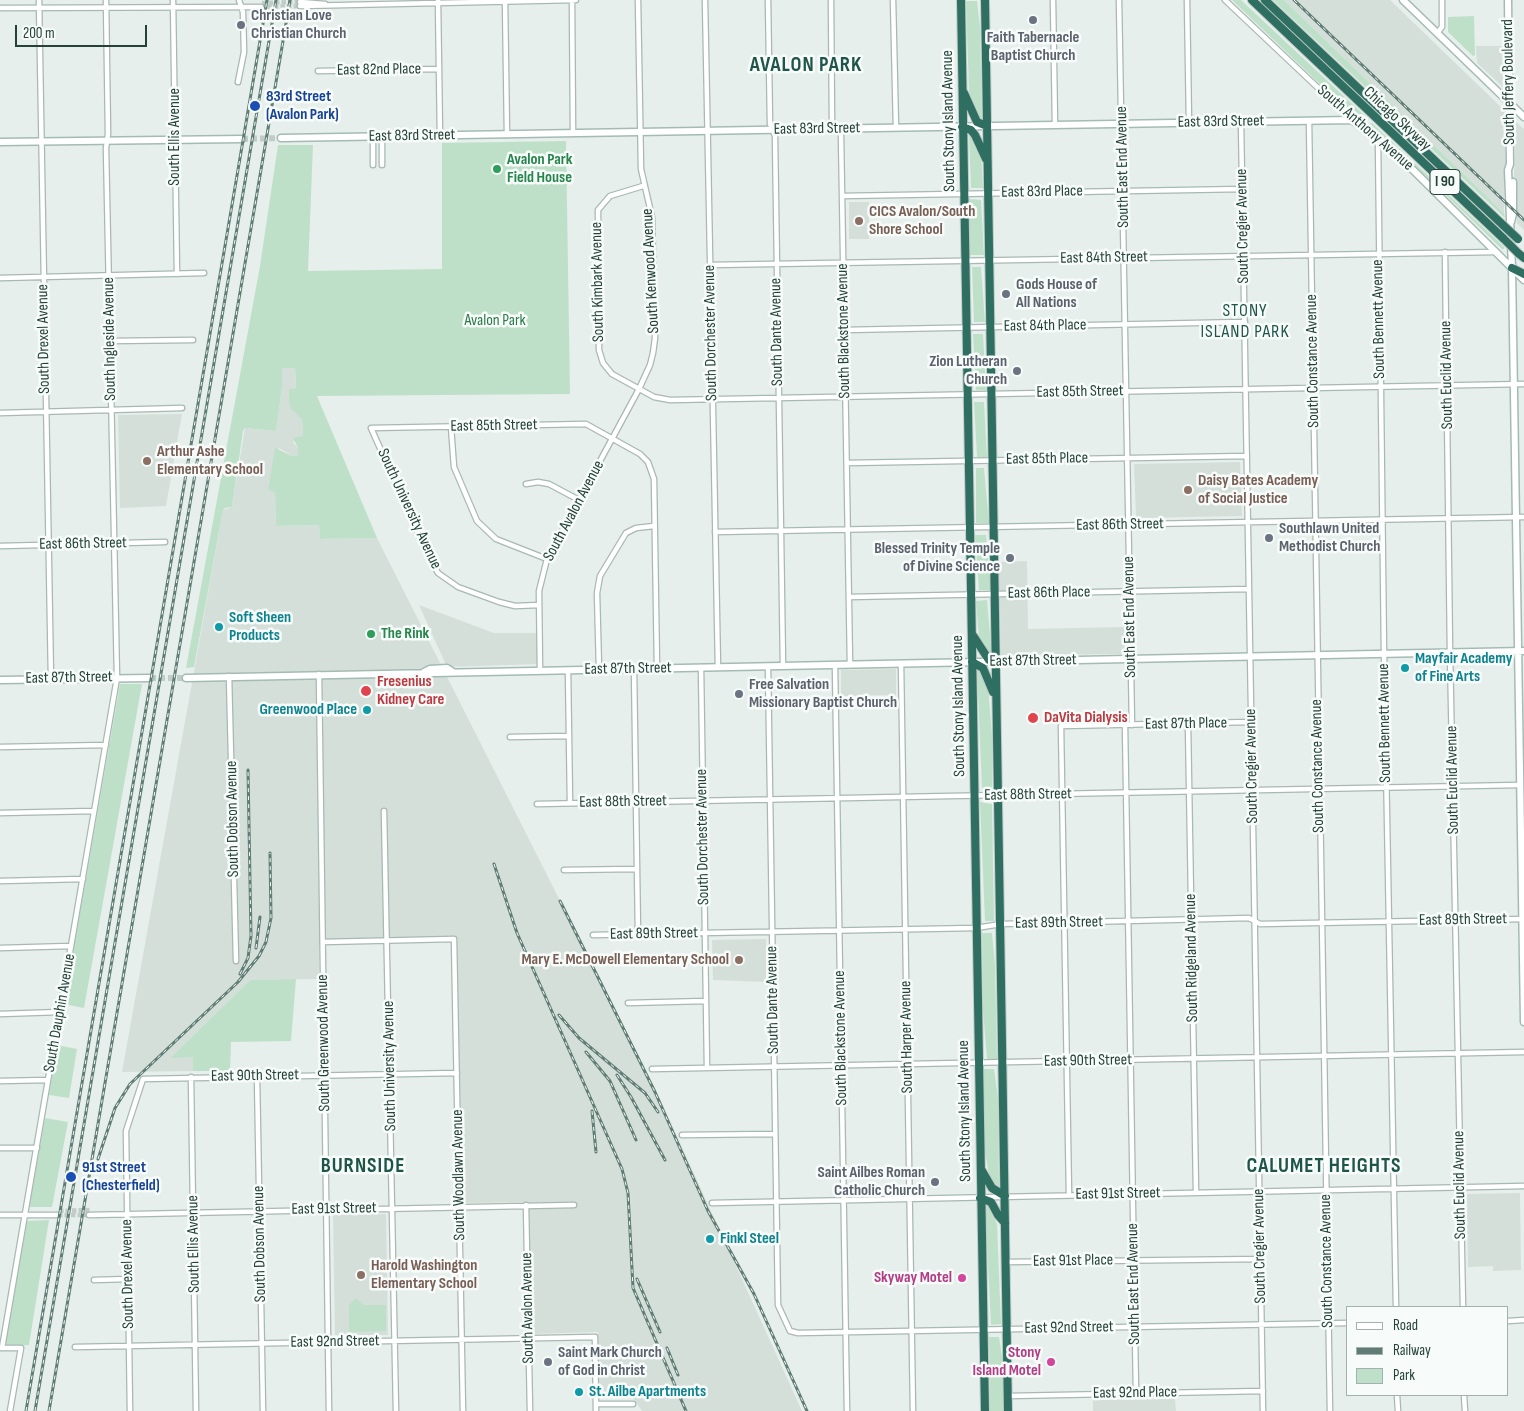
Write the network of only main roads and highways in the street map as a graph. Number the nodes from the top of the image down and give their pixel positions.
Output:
1 (961, 0) edge
2 (985, 0) edge
3 (1252, 0) edge
4 (1265, 0) edge
5 (1403, 0) edge
6 (1508, 0) edge
7 (962, 87) junction
8 (1510, 104) junction
9 (1510, 117) junction
10 (1524, 117) edge
11 (1352, 120) joint
12 (987, 126) junction
13 (962, 127) junction
14 (281, 138) tunnel mouth
15 (242, 139) tunnel mouth
16 (0, 142) edge
17 (988, 163) junction
18 (1508, 224) junction
19 (1521, 242) edge
20 (1521, 255) edge
21 (1512, 268) junction
22 (1524, 274) edge
23 (1524, 280) edge
24 (972, 634) junction
25 (1520, 651) edge
26 (972, 662) junction
27 (996, 662) junction
28 (150, 676) tunnel mouth
29 (187, 676) tunnel mouth
30 (0, 680) edge
31 (996, 698) junction
32 (1523, 919) edge
33 (1524, 1022) edge
34 (980, 1164) junction
35 (1005, 1196) junction
36 (980, 1198) junction
37 (1005, 1223) junction
38 (985, 1411) edge
39 (1008, 1411) edge

1 - 7 highway, South Stony Island Avenue
2 - 12 highway
3 - 20 highway, Chicago Skyway / I 90, bridge
4 - 18 highway, Chicago Skyway / I 90
5 - 8 main road
6 - 8 main road, South Jeffery Boulevard
7 - 12 highway
7 - 13 highway, South Stony Island Avenue
8 - 9 main road, South Jeffery Boulevard
8 - 10 main road
9 - 10 main road
9 - 18 main road, South Jeffery Boulevard
11 - 12 main road, East 83rd Street
11 - 21 main road, South Anthony Avenue
12 - 13 main road, East 83rd Street
12 - 17 highway
13 - 14 main road, East 83rd Street
13 - 17 highway
13 - 24 highway, South Stony Island Avenue
15 - 16 main road
17 - 27 highway
18 - 19 highway, Chicago Skyway / I 90, bridge
18 - 21 main road, South Jeffery Boulevard
21 - 22 highway
21 - 23 main road, South Anthony Avenue
21 - 25 main road, South Jeffery Boulevard
24 - 26 highway, South Stony Island Avenue
24 - 27 highway
25 - 27 main road, East 87th Street
25 - 32 main road, South Jeffery Boulevard
26 - 27 main road, East 87th Street
26 - 29 main road, East 87th Street
26 - 31 highway
26 - 34 highway, South Stony Island Avenue
27 - 31 highway
28 - 30 main road, East 87th Street
31 - 35 highway
32 - 33 main road, South Jeffery Boulevard
34 - 35 highway
34 - 36 highway, South Stony Island Avenue
35 - 37 highway
36 - 37 highway
36 - 38 highway, South Stony Island Avenue
37 - 39 highway

